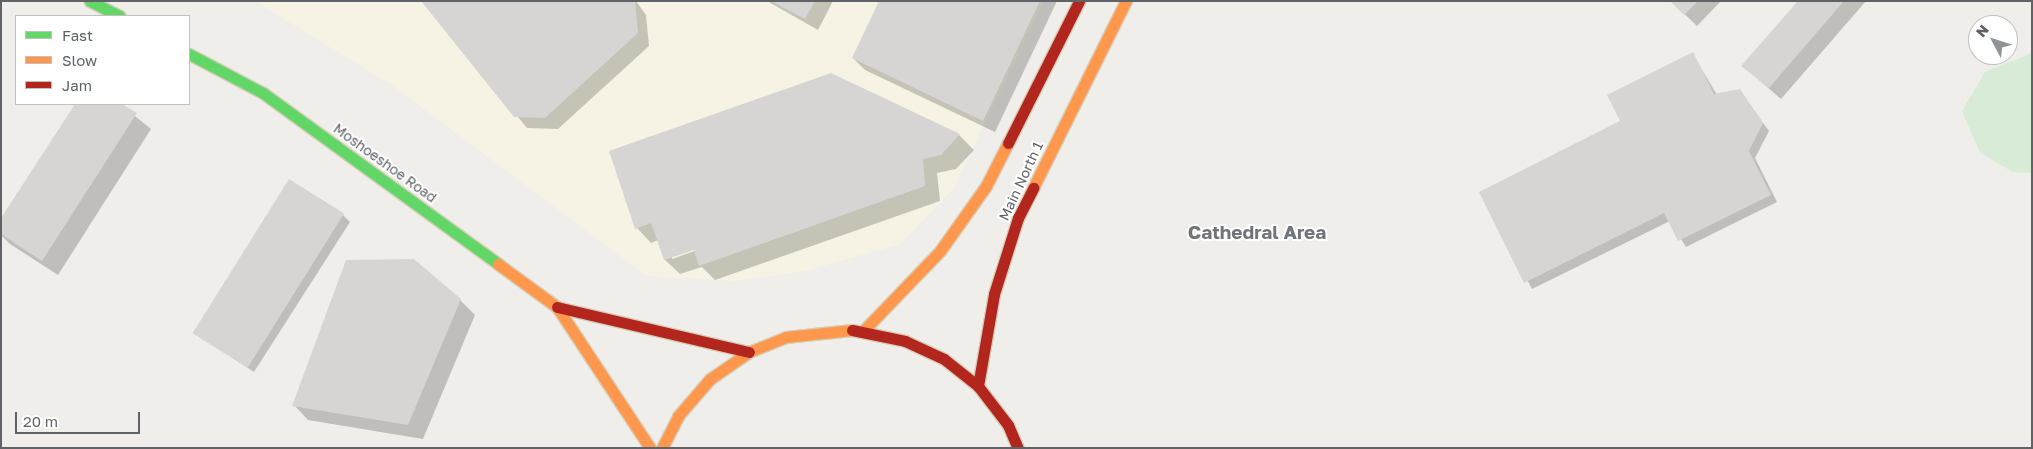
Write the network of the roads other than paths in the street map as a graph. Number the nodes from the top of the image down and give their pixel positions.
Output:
1 (90, 1) edge
2 (1079, 1) edge
3 (1126, 1) edge
4 (117, 15) edge
5 (190, 55) edge
6 (557, 307) junction
7 (864, 330) junction
8 (750, 352) junction
9 (978, 386) junction
10 (650, 448) edge
11 (662, 448) edge
12 (1018, 448) edge

1 - 4 main road
2 - 7 main road, Main North 1
3 - 9 main road, Main North 1
5 - 6 main road, Moshoeshoe Road
6 - 8 main road, Moshoeshoe Road
6 - 10 main road, Moshoeshoe Road
7 - 8 main road
7 - 9 main road
8 - 11 main road
9 - 12 main road

